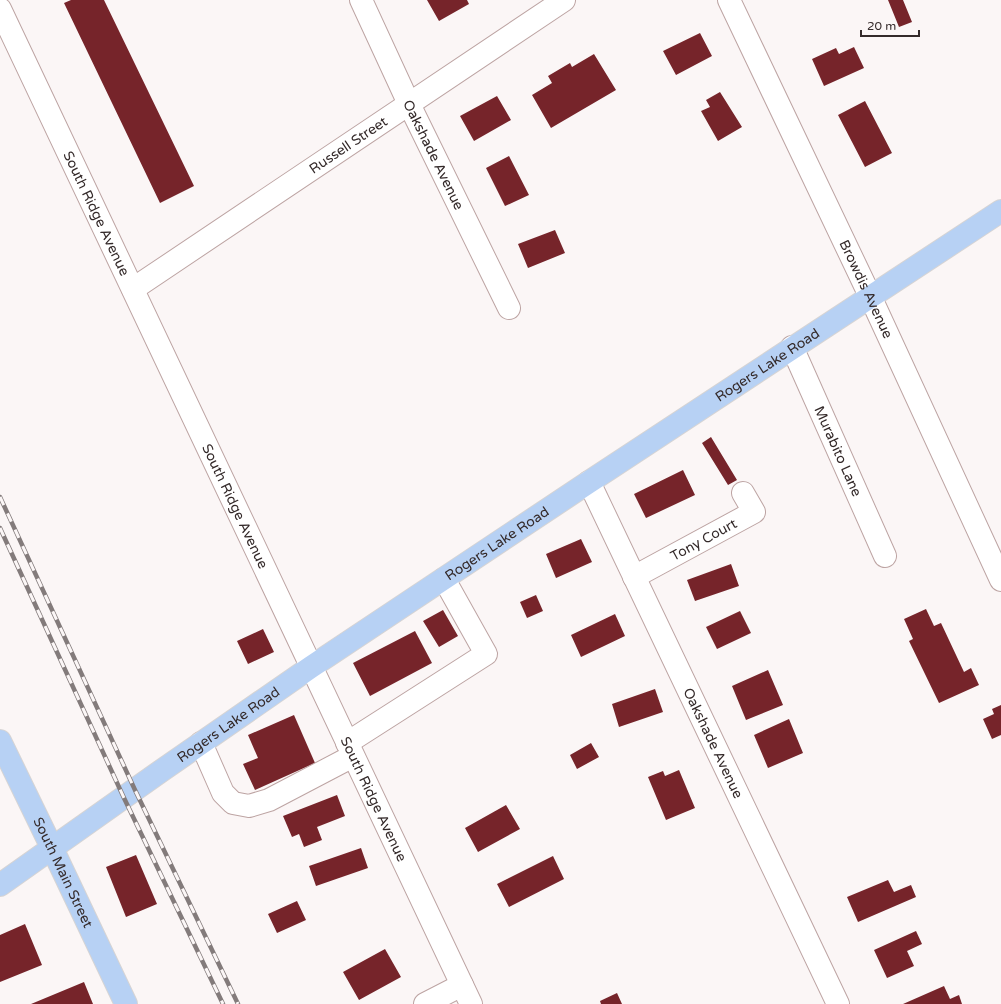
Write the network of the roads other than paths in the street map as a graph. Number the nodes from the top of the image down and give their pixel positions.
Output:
1 (361, 0) edge
2 (564, 0) edge
3 (729, 0) edge
4 (0, 8) edge
5 (409, 104) junction
6 (1001, 211) edge
7 (132, 288) junction
8 (870, 296) junction
9 (509, 308) dead end
10 (792, 347) junction
11 (589, 482) junction
12 (743, 493) dead end
13 (885, 556) dead end
14 (634, 576) junction
15 (444, 579) junction
16 (1001, 580) edge
17 (311, 668) junction
18 (0, 740) edge
19 (202, 743) junction
20 (350, 749) junction
21 (52, 848) junction
22 (0, 885) edge
23 (467, 995) edge
24 (126, 1004) edge
25 (424, 1004) edge
26 (838, 1004) edge

1 - 5 street, Oakshade Avenue
2 - 5 street, Russell Street
3 - 8 street, Browdis Avenue
4 - 7 street, South Ridge Avenue
5 - 7 street, Russell Street
5 - 9 street, Oakshade Avenue
6 - 8 main road, Rogers Lake Road
7 - 17 street, South Ridge Avenue
8 - 10 main road, Rogers Lake Road
8 - 16 street, Browdis Avenue
10 - 11 main road, Rogers Lake Road
10 - 13 street, Murabito Lane
11 - 14 street, Oakshade Avenue
11 - 15 main road, Rogers Lake Road
12 - 14 street, Tony Court
14 - 26 street, Oakshade Avenue
15 - 17 main road, Rogers Lake Road
15 - 20 street
17 - 19 main road, Rogers Lake Road
17 - 20 street, South Ridge Avenue
18 - 21 main road, South Main Street
19 - 20 street
19 - 21 main road, Rogers Lake Road
20 - 23 street, South Ridge Avenue
21 - 22 main road, Rogers Lake Road
21 - 24 main road, South Main Street
23 - 25 street

